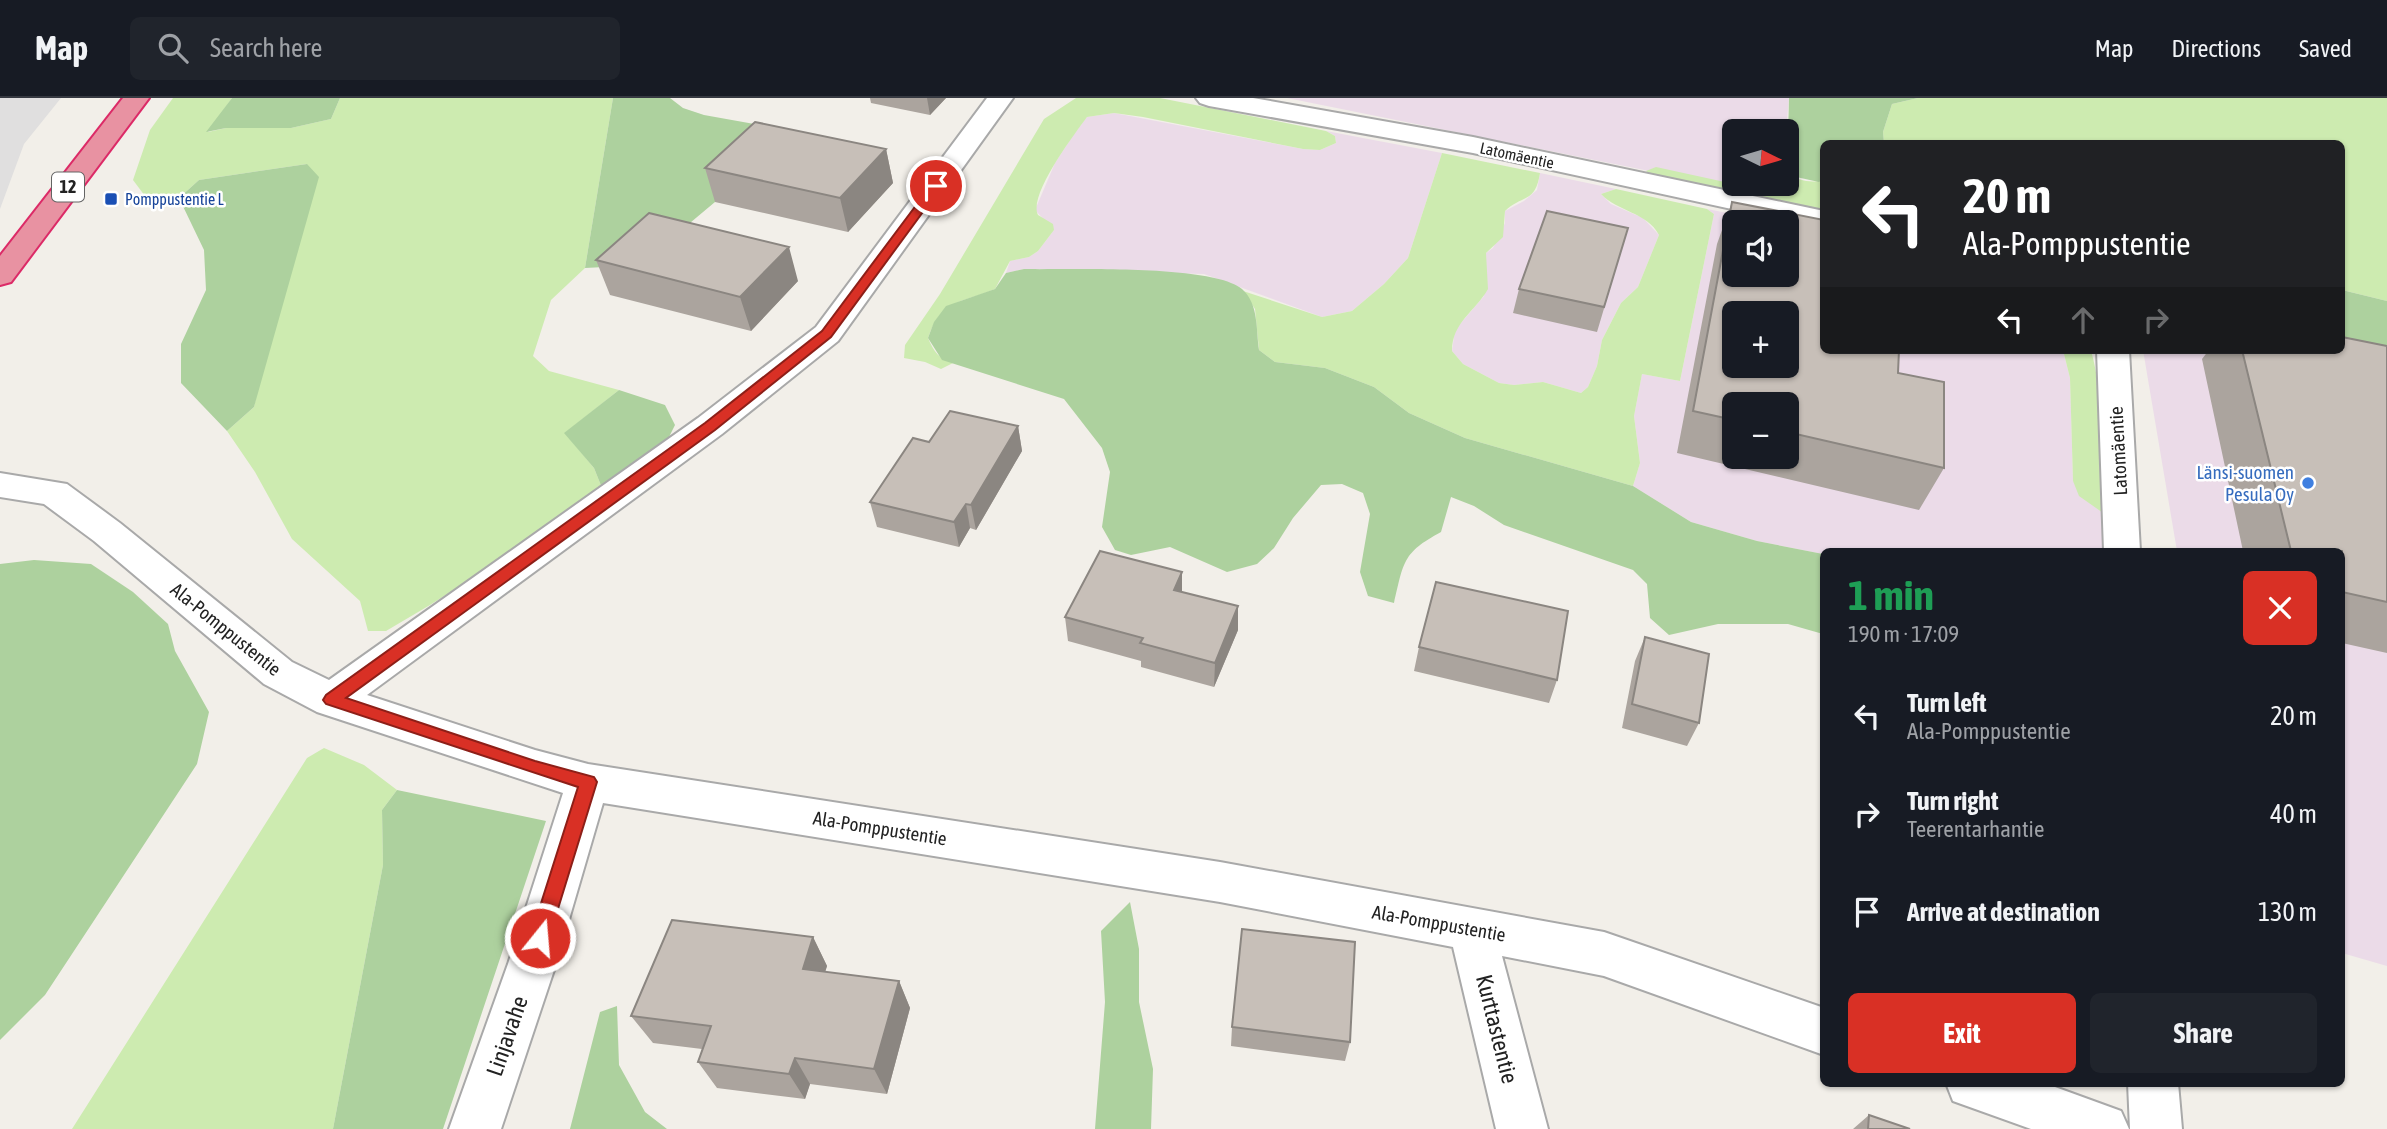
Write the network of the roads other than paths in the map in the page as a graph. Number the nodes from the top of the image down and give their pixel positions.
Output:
1 (136, 98) edge
2 (1000, 98) edge
3 (1209, 98) edge
4 (1820, 219) edge
5 (0, 276) edge
6 (2113, 354) edge
7 (0, 485) edge
8 (2122, 548) edge
9 (331, 700) junction
10 (588, 782) junction
11 (1472, 929) junction
12 (1820, 1031) edge
13 (1982, 1087) edge
14 (2153, 1087) edge
15 (475, 1129) edge
16 (1522, 1129) edge
17 (2103, 1129) edge
18 (2156, 1129) edge

1 - 5 highway, 12
2 - 9 street
3 - 4 street, Latomäentie
6 - 8 street, Latomäentie
7 - 9 street, Ala-Pomppustentie
9 - 10 street, Ala-Pomppustentie
10 - 11 street, Ala-Pomppustentie
10 - 15 street, Linjavahe
11 - 12 street, Ala-Pomppustentie
11 - 16 street, Kurttastentie
13 - 17 street
14 - 18 street

